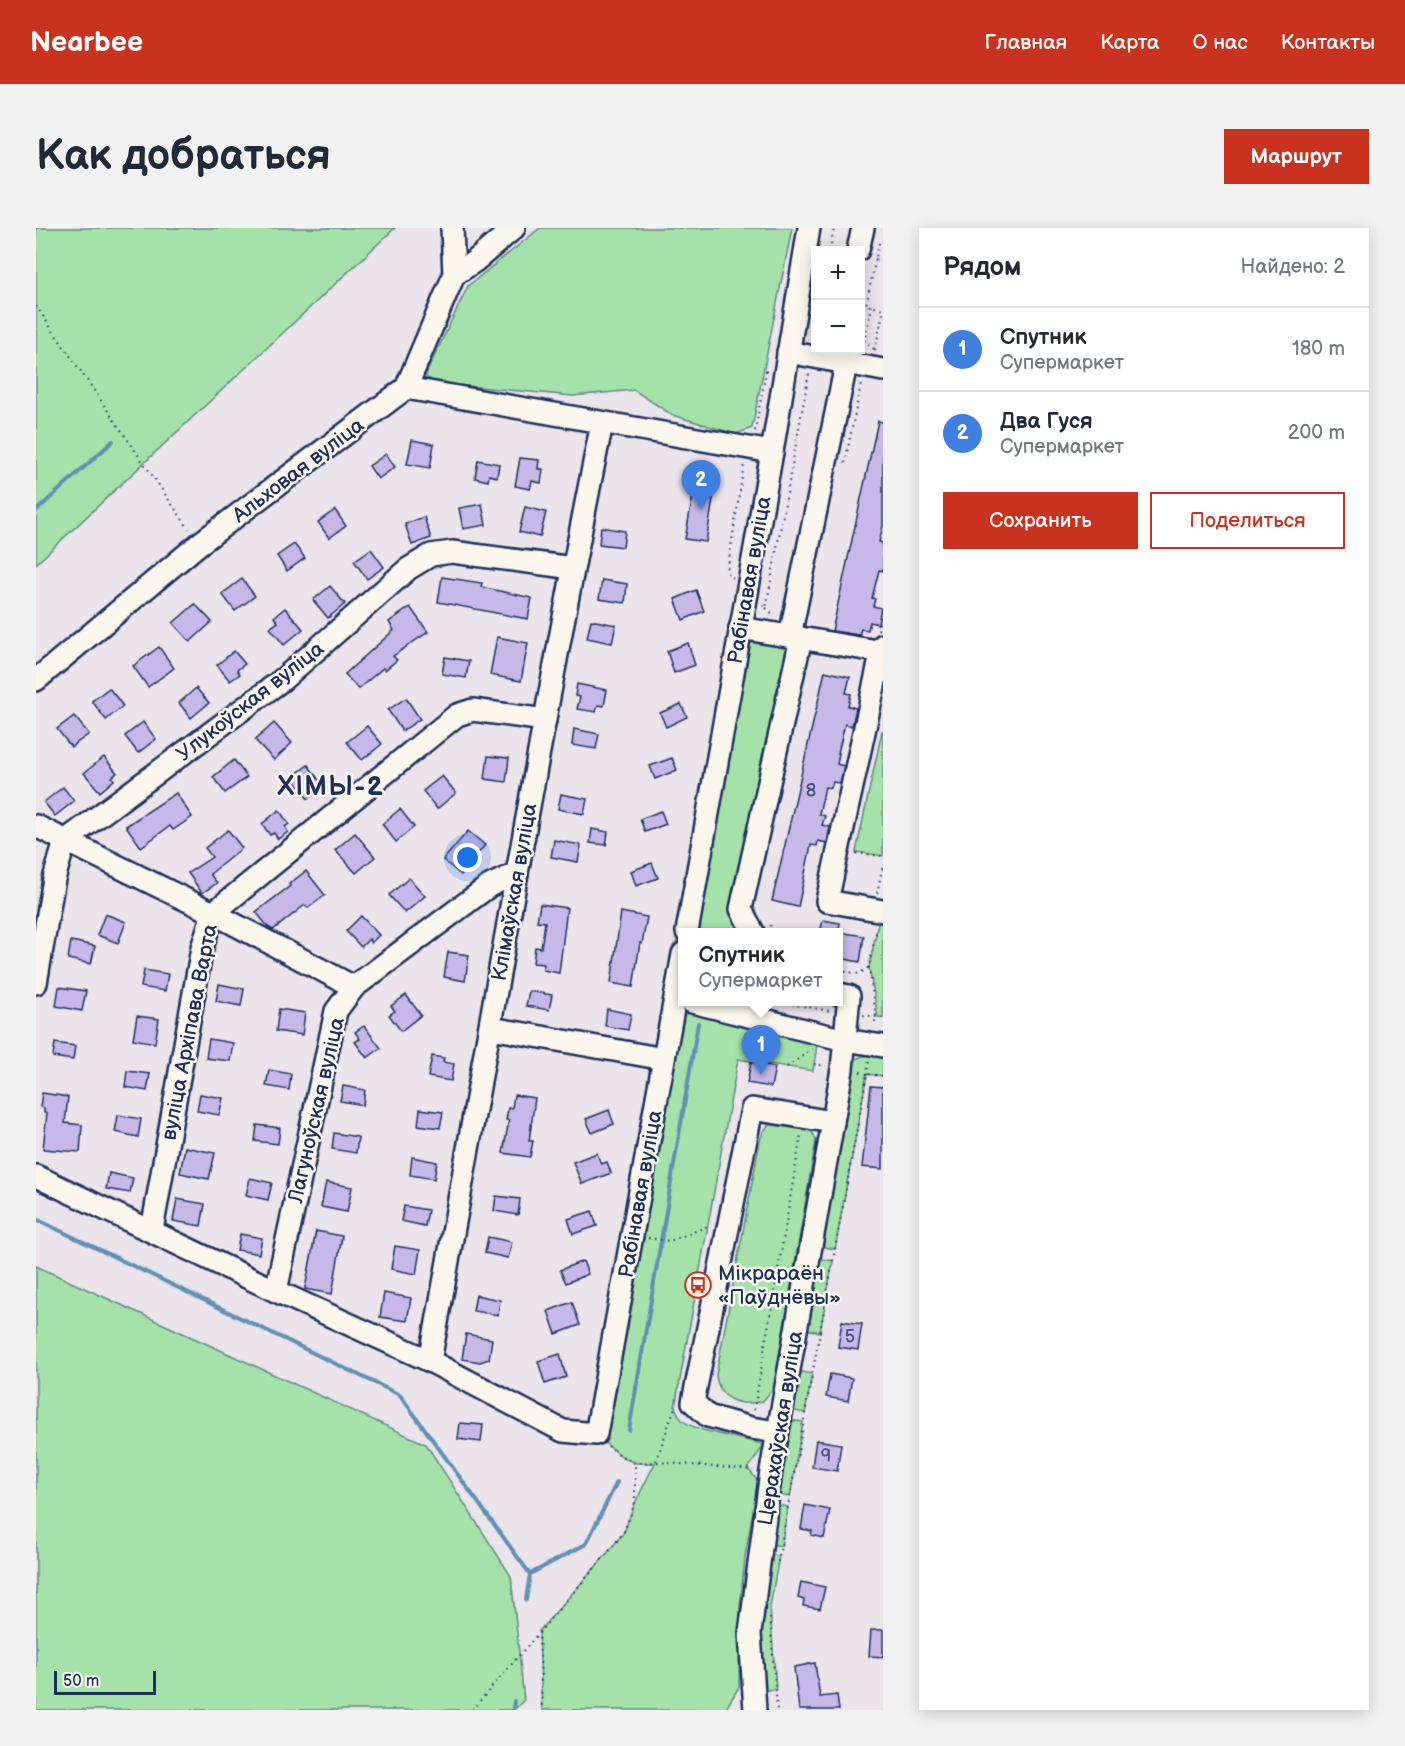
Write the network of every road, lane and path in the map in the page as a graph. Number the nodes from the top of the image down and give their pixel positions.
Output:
1 (452, 228) edge
2 (514, 228) edge
3 (809, 228) edge
4 (834, 228) edge
5 (871, 233) edge
6 (831, 246) edge
7 (867, 255) edge
8 (883, 261) edge
9 (454, 275) junction
10 (36, 306) edge
11 (872, 306) junction
12 (883, 311) edge
13 (788, 351) junction
14 (883, 352) edge
15 (863, 355) edge
16 (812, 356) junction
17 (406, 388) junction
18 (602, 423) junction
19 (772, 452) junction
20 (746, 455) dead end
21 (844, 468) dead end
22 (200, 544) junction
23 (573, 568) junction
24 (737, 582) dead end
25 (760, 603) dead end
26 (740, 628) junction
27 (795, 637) junction
28 (882, 650) edge
29 (36, 680) edge
30 (545, 720) junction
31 (36, 826) edge
32 (65, 841) junction
33 (856, 852) dead end
34 (883, 856) edge
35 (883, 865) edge
36 (517, 873) junction
37 (879, 910) edge
38 (213, 913) junction
39 (688, 928) edge
40 (760, 928) edge
41 (869, 967) junction
42 (843, 971) edge
43 (36, 983) edge
44 (354, 987) junction
45 (843, 995) edge
46 (681, 1006) edge
47 (710, 1006) edge
48 (876, 1017) dead end
49 (491, 1028) junction
50 (845, 1041) junction
51 (817, 1045) dead end
52 (877, 1051) edge
53 (664, 1059) junction
54 (814, 1064) dead end
55 (787, 1067) dead end
56 (832, 1067) dead end
57 (859, 1072) dead end
58 (867, 1074) junction
59 (883, 1076) edge
60 (804, 1117) junction
61 (833, 1122) junction
62 (36, 1176) edge
63 (708, 1226) dead end
64 (152, 1230) junction
65 (650, 1238) dead end
66 (276, 1291) junction
67 (430, 1361) junction
68 (675, 1407) dead end
69 (751, 1428) junction
70 (776, 1432) junction
71 (596, 1434) junction
72 (656, 1462) junction
73 (635, 1463) junction
74 (771, 1471) junction
75 (777, 1566) dead end
76 (771, 1618) dead end
77 (539, 1631) junction
78 (472, 1710) edge
79 (542, 1710) edge
80 (755, 1710) edge
81 (777, 1710) edge

1 - 9 street
2 - 9 street
3 - 13 street, Рабінавая вуліца
4 - 6 path
5 - 7 street
5 - 7 path
7 - 8 path
7 - 11 path
9 - 17 street, Альховая вуліца
10 - 22 path
11 - 12 path
11 - 15 path
12 - 15 path
13 - 16 street
13 - 19 street, Рабінавая вуліца
14 - 15 path
15 - 16 street
15 - 21 path
15 - 27 street
16 - 25 path
17 - 18 street
17 - 22 street, Альховая вуліца
18 - 19 street
18 - 23 street, Клімаўская вуліца
19 - 26 street, Рабінавая вуліца
20 - 24 path
22 - 29 street, Альховая вуліца
23 - 30 street, Клімаўская вуліца
23 - 32 street, Улукоўская вуліца
26 - 27 street
26 - 39 street, Рабінавая вуліца
27 - 28 street
27 - 40 street
28 - 37 street
30 - 36 street, Клімаўская вуліца
30 - 38 street, вуліца Архіпава Варта
31 - 32 street
32 - 38 street
32 - 43 street
33 - 34 path
35 - 37 path
36 - 44 street, Лагуноўская вуліца
36 - 49 street, Клімаўская вуліца
37 - 41 path
38 - 44 street
38 - 64 street, вуліца Архіпава Варта
41 - 42 path
41 - 48 path
44 - 66 street, Лагуноўская вуліца
45 - 50 street, Церахаўская вуліца
46 - 53 street, Рабінавая вуліца
47 - 50 street
49 - 53 street
49 - 67 street, Клімаўская вуліца
50 - 52 street
50 - 61 street, Церахаўская вуліца
51 - 55 path
52 - 58 path
53 - 71 street, Рабінавая вуліца
54 - 56 path
57 - 58 path
58 - 59 path
58 - 75 path
60 - 61 street
60 - 69 path
60 - 69 street
61 - 70 street, Церахаўская вуліца
62 - 64 street
63 - 65 path
64 - 66 street
66 - 67 street
67 - 71 street
68 - 72 path
69 - 70 street
70 - 74 street, Церахаўская вуліца
71 - 73 path
72 - 73 path
72 - 74 path
73 - 77 path
74 - 80 street, Церахаўская вуліца
76 - 81 path
77 - 78 path
77 - 79 path

